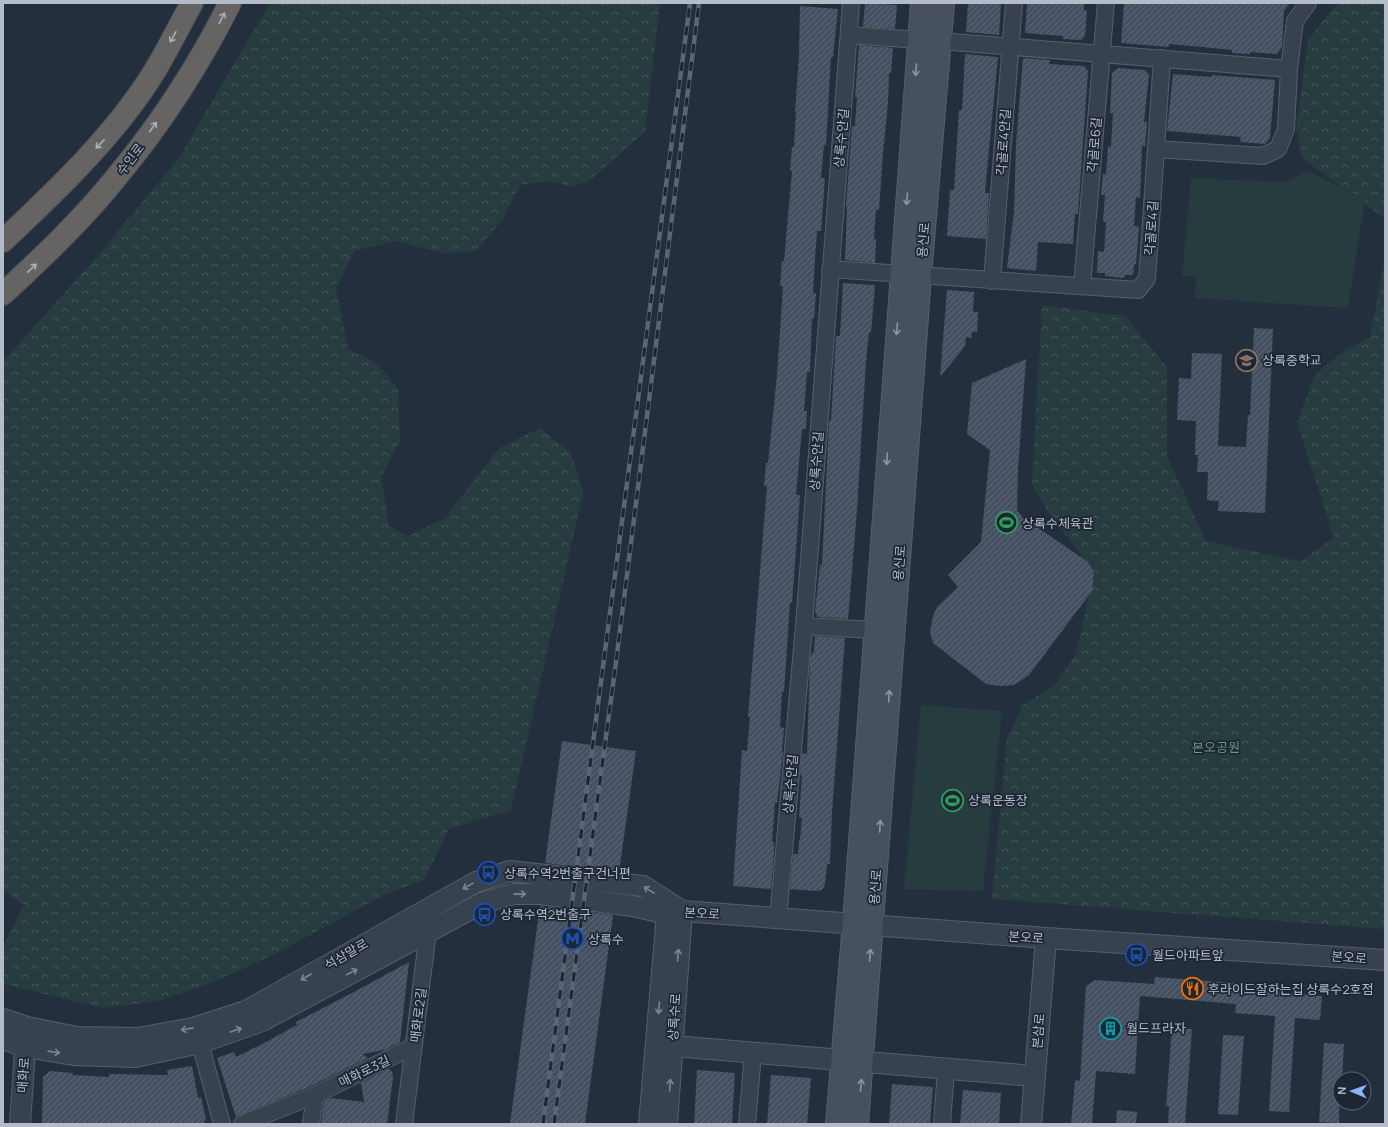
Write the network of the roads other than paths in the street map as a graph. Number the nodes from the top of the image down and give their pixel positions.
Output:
1 (192, 3) edge
2 (230, 3) edge
3 (851, 3) edge
4 (922, 3) edge
5 (943, 3) edge
6 (1014, 3) edge
7 (1106, 3) edge
8 (1308, 3) edge
9 (849, 35) junction
10 (929, 40) junction
11 (1010, 48) junction
12 (1102, 53) junction
13 (1162, 58) junction
14 (1289, 69) junction
15 (1156, 149) junction
16 (3, 241) edge
17 (830, 269) junction
18 (910, 275) junction
19 (992, 281) junction
20 (1082, 286) junction
21 (3, 294) edge
22 (804, 626) junction
23 (874, 630) junction
24 (431, 907) junction
25 (674, 912) junction
26 (778, 919) junction
27 (863, 924) junction
28 (429, 931) junction
29 (1046, 938) junction
30 (1385, 960) edge
31 (3, 1019) edge
32 (27, 1027) junction
33 (3, 1039) edge
34 (200, 1043) junction
35 (414, 1046) junction
36 (673, 1046) junction
37 (26, 1047) junction
38 (753, 1053) junction
39 (852, 1062) junction
40 (946, 1069) junction
41 (1035, 1076) junction
42 (315, 1095) junction
43 (20, 1124) edge
44 (222, 1124) edge
45 (242, 1124) edge
46 (311, 1124) edge
47 (404, 1124) edge
48 (649, 1124) edge
49 (667, 1124) edge
50 (748, 1124) edge
51 (837, 1124) edge
52 (857, 1124) edge
53 (942, 1124) edge
54 (1031, 1124) edge

1 -> 16 highway
21 -> 2 highway, 수인로
3 - 9 street, 상록수안길
4 - 10 main road, 용신로
5 - 10 main road, 용신로
6 - 11 street, 각골로4안길
7 - 12 street, 각골로6길
8 - 14 street
9 - 10 street
9 - 17 street, 상록수안길
10 - 11 street
10 - 18 main road, 용신로
11 - 12 street
11 - 19 street, 각골로4안길
12 - 13 street
12 - 20 street, 각골로6길
13 - 14 street
13 - 15 street
14 - 15 street
15 - 20 street, 각골로4길
17 - 18 street, 각골로4길
17 - 22 street, 상록수안길
18 - 19 street, 각골로4길
18 -> 23 main road, 용신로
27 -> 18 main road, 용신로
19 - 20 street, 각골로4길
22 - 23 street
22 - 26 street, 상록수안길
23 - 27 main road, 용신로
25 -> 24 street, 석삼말로
24 - 28 street, 매화로2길
24 -> 32 street, 석삼말로
25 - 26 street, 본오로
28 -> 25 street, 석삼말로
36 -> 25 street, 상록수로
25 -> 48 street, 상록수로
26 - 27 street, 본오로
27 - 29 street, 본오로
27 - 39 main road, 용신로
34 -> 28 street, 석삼말로
28 - 35 street, 매화로2길
29 - 30 street, 본오로
29 - 41 street, 본삼로
31 - 32 street, 석삼말로
32 - 37 street, 매화로
33 - 37 street, 석삼말로
37 -> 34 street, 석삼말로
34 - 44 street
35 - 42 street, 매화로3길
35 - 47 street, 매화로2길
36 - 38 street
49 -> 36 street, 상록수로
37 - 43 street, 매화로
38 - 39 street
38 - 50 street
39 - 40 street
39 - 51 main road, 용신로
52 -> 39 main road, 용신로
40 - 41 street
40 - 53 street
41 - 54 street, 본삼로
42 - 45 street, 매화로3길
42 - 46 street

